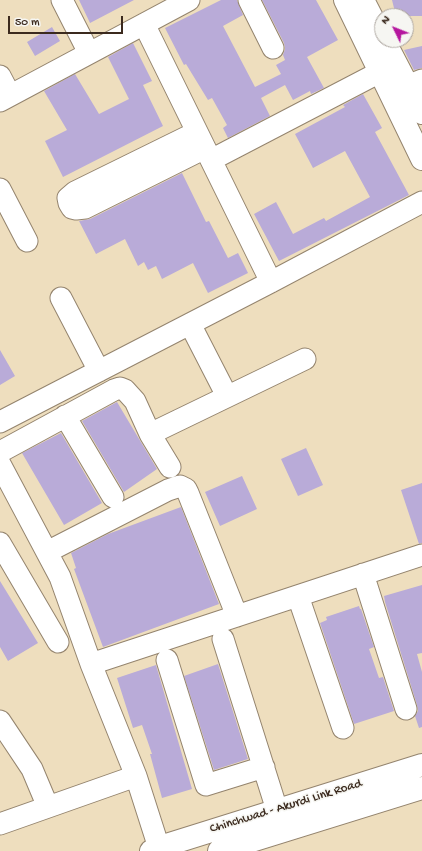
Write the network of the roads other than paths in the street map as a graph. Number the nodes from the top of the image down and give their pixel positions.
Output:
1 (62, 0) edge
2 (189, 0) edge
3 (249, 0) edge
4 (345, 0) edge
5 (363, 0) edge
6 (374, 21) edge
7 (144, 24) junction
8 (273, 48) dead end
9 (388, 48) edge
10 (89, 53) junction
11 (380, 72) junction
12 (0, 76) edge
13 (407, 88) edge
14 (5, 98) edge
15 (422, 113) edge
16 (204, 147) junction
17 (422, 159) edge
18 (2, 200) edge
19 (422, 202) edge
20 (27, 241) dead end
21 (271, 282) junction
22 (61, 298) dead end
23 (190, 324) junction
24 (305, 359) dead end
25 (99, 371) junction
26 (228, 396) junction
27 (65, 416) junction
28 (0, 422) edge
29 (150, 434) junction
30 (0, 452) edge
31 (0, 464) edge
32 (170, 467) dead end
33 (113, 496) dead end
34 (0, 543) edge
35 (47, 552) junction
36 (422, 555) edge
37 (363, 574) junction
38 (298, 596) junction
39 (237, 616) junction
40 (223, 639) dead end
41 (58, 642) dead end
42 (168, 660) dead end
43 (91, 664) junction
44 (406, 709) dead end
45 (0, 721) edge
46 (343, 728) dead end
47 (422, 765) edge
48 (264, 767) junction
49 (136, 776) junction
50 (422, 788) edge
51 (48, 807) junction
52 (277, 810) junction
53 (0, 824) edge
54 (157, 850) edge
55 (219, 851) edge

1 - 10 street
2 - 7 street
3 - 8 street
4 - 11 main road
5 - 6 main road
7 - 10 street
7 - 16 street
9 - 13 main road
10 - 14 street
11 - 13 main road
11 - 16 street
12 - 14 street
13 - 15 main road
13 - 17 main road
16 - 16 street
16 - 21 street
18 - 20 street
19 - 21 street
21 - 23 street
22 - 25 street
23 - 25 street
23 - 26 street
24 - 26 street
25 - 28 street
26 - 29 street
27 - 29 street
27 - 30 street
27 - 33 street
29 - 32 street
31 - 35 street
34 - 41 street
35 - 39 street
35 - 43 street
36 - 37 street
37 - 38 street
37 - 44 street
38 - 39 street
38 - 46 street
39 - 43 street
40 - 48 street
42 - 48 street
43 - 49 street
45 - 51 street
47 - 52 main road, Chinchwad - Akurdi Link Road
48 - 52 street
49 - 51 street
49 - 54 street
50 - 55 main road, Chinchwad - Akurdi Link Road
51 - 53 street
52 - 54 main road, Chinchwad - Akurdi Link Road

